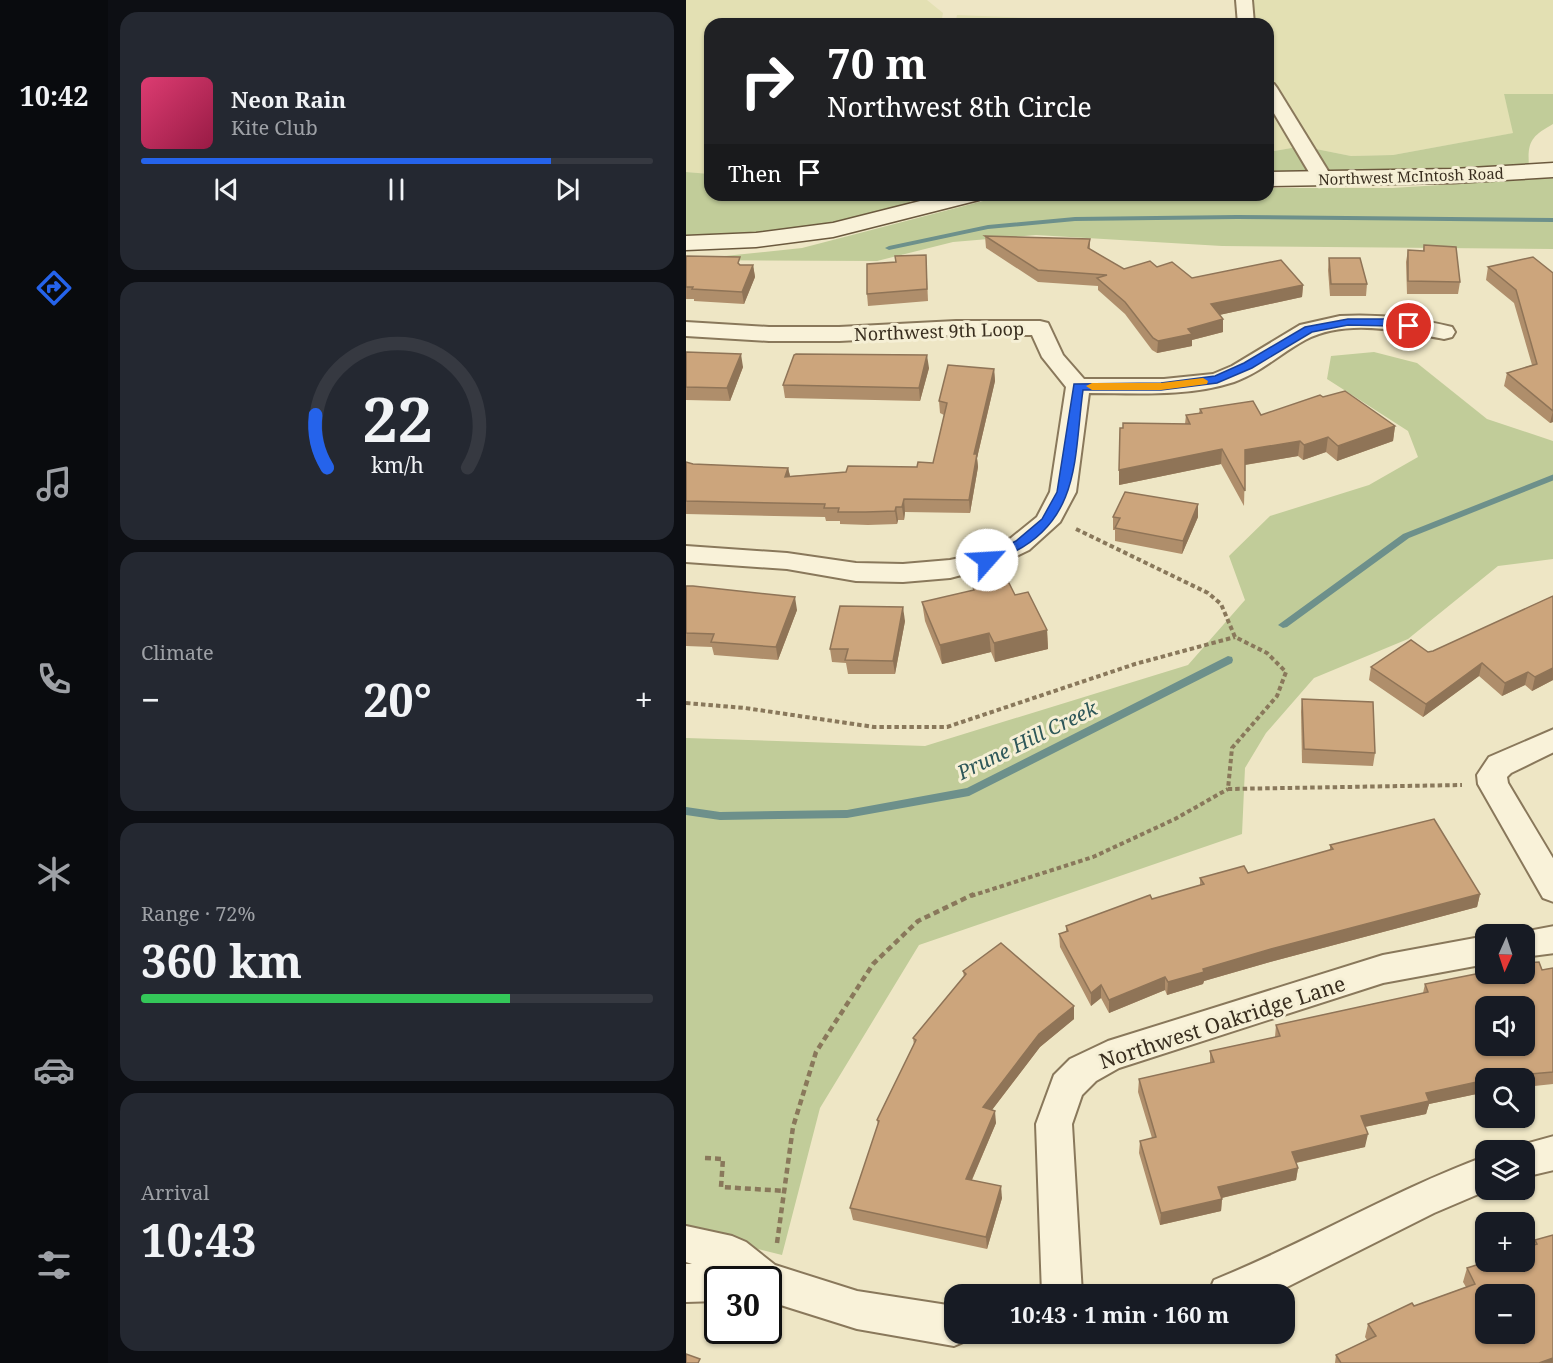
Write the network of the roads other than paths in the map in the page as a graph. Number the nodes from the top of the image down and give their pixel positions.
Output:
1 (1244, 0) edge
2 (1246, 18) edge
3 (1274, 98) edge
4 (1553, 170) edge
5 (1274, 179) edge
6 (1322, 179) junction
7 (947, 201) edge
8 (686, 243) edge
9 (686, 329) edge
10 (1444, 332) dead end
11 (1078, 386) junction
12 (686, 554) edge
13 (1553, 739) edge
14 (1553, 889) edge
15 (1553, 939) edge
16 (1535, 942) edge
17 (1475, 952) edge
18 (1553, 1153) edge
19 (1535, 1157) edge
20 (1475, 1177) edge
21 (686, 1244) edge
22 (757, 1266) edge
23 (782, 1277) edge
24 (704, 1282) edge
25 (686, 1283) edge
26 (1062, 1284) edge
27 (1255, 1284) edge
28 (944, 1324) edge

1 - 2 street
3 - 6 street
4 - 6 street, Northwest McIntosh Road
5 - 6 street, Northwest McIntosh Road
7 - 8 street
9 - 11 street, Northwest 9th Loop
10 - 11 street
11 - 12 street
13 - 14 street
15 - 16 street
17 - 26 street, Northwest Oakridge Lane
18 - 19 street
20 - 27 street
21 - 22 street
23 - 28 street
24 - 25 street

